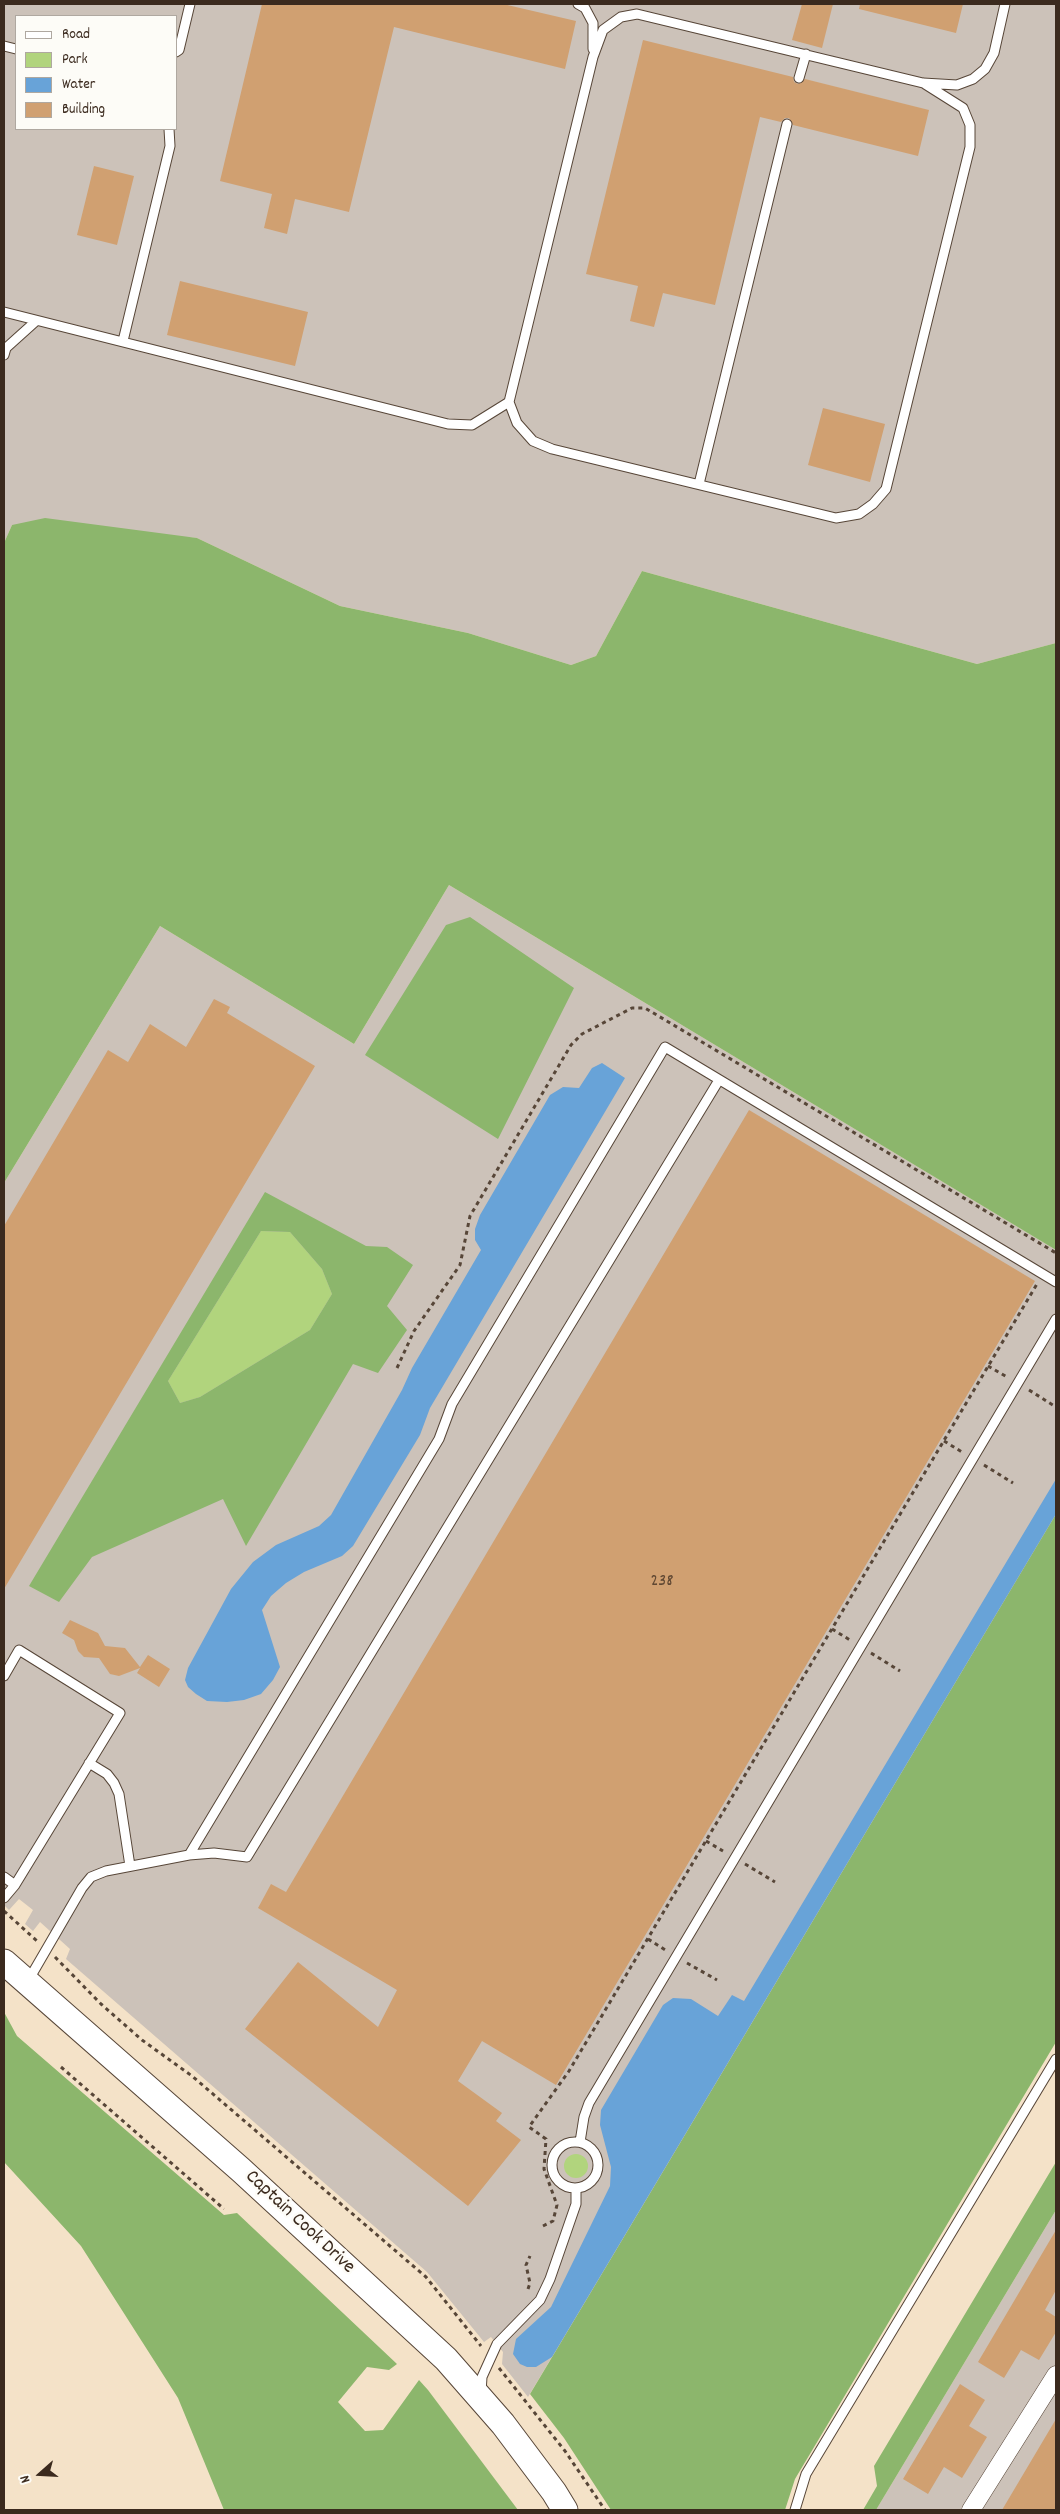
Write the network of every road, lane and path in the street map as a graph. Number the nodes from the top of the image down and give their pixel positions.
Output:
1 (190, 4) edge
2 (578, 4) edge
3 (1005, 4) edge
4 (178, 51) edge
5 (806, 54) junction
6 (593, 57) junction
7 (798, 78) dead end
8 (923, 83) junction
9 (786, 124) dead end
10 (169, 130) edge
11 (4, 312) edge
12 (36, 321) junction
13 (123, 341) junction
14 (4, 355) edge
15 (509, 402) junction
16 (698, 484) junction
17 (719, 1080) junction
18 (1039, 1281) dead end
19 (1056, 1282) edge
20 (1056, 1319) edge
21 (988, 1366) junction
22 (1009, 1379) dead end
23 (1027, 1389) dead end
24 (1056, 1407) edge
25 (944, 1441) junction
26 (965, 1454) dead end
27 (983, 1464) dead end
28 (1014, 1483) dead end
29 (832, 1629) junction
30 (853, 1642) dead end
31 (870, 1652) dead end
32 (900, 1671) dead end
33 (4, 1676) edge
34 (89, 1763) junction
35 (706, 1841) junction
36 (726, 1853) dead end
37 (189, 1855) junction
38 (744, 1863) dead end
39 (130, 1866) junction
40 (4, 1877) edge
41 (775, 1882) dead end
42 (15, 1885) junction
43 (4, 1898) edge
44 (4, 1911) edge
45 (648, 1939) junction
46 (46, 1950) junction
47 (667, 1951) dead end
48 (685, 1961) dead end
49 (4, 1962) edge
50 (717, 1980) dead end
51 (27, 1983) junction
52 (1056, 2059) edge
53 (61, 2067) dead end
54 (580, 2142) junction
55 (576, 2188) junction
56 (224, 2209) dead end
57 (543, 2226) dead end
58 (530, 2256) dead end
59 (524, 2296) dead end
60 (490, 2356) junction
61 (1056, 2374) edge
62 (480, 2398) junction
63 (565, 2510) edge
64 (605, 2510) edge
65 (795, 2510) edge
66 (970, 2510) edge

1 - 4 lane
2 - 6 lane
3 - 8 lane
5 - 6 lane
5 - 7 lane
5 - 8 lane
6 - 15 lane
8 - 16 lane
9 - 16 lane
10 - 13 lane
11 - 12 lane
12 - 13 lane
12 - 14 lane
13 - 15 lane
15 - 16 lane
17 - 19 lane
17 - 37 lane
17 - 37 lane
18 - 21 path
20 - 54 lane
21 - 22 path
21 - 25 path
23 - 24 path
25 - 26 path
25 - 29 path
27 - 28 path
29 - 30 path
29 - 35 path
31 - 32 path
33 - 34 lane
34 - 39 lane
34 - 42 lane
35 - 36 path
35 - 45 path
37 - 39 lane
38 - 41 path
39 - 46 lane
40 - 42 lane
42 - 43 lane
44 - 46 path
45 - 47 path
45 - 57 path
46 - 51 lane
46 - 60 path
48 - 50 path
49 - 51 main road, Captain Cook Drive
51 - 62 main road, Captain Cook Drive
52 - 65 lane
53 - 56 path
54 - 55 lane
54 - 55 lane
55 - 60 lane
58 - 59 path
60 - 62 lane
60 - 64 path
61 - 66 street
62 - 63 main road, Captain Cook Drive

